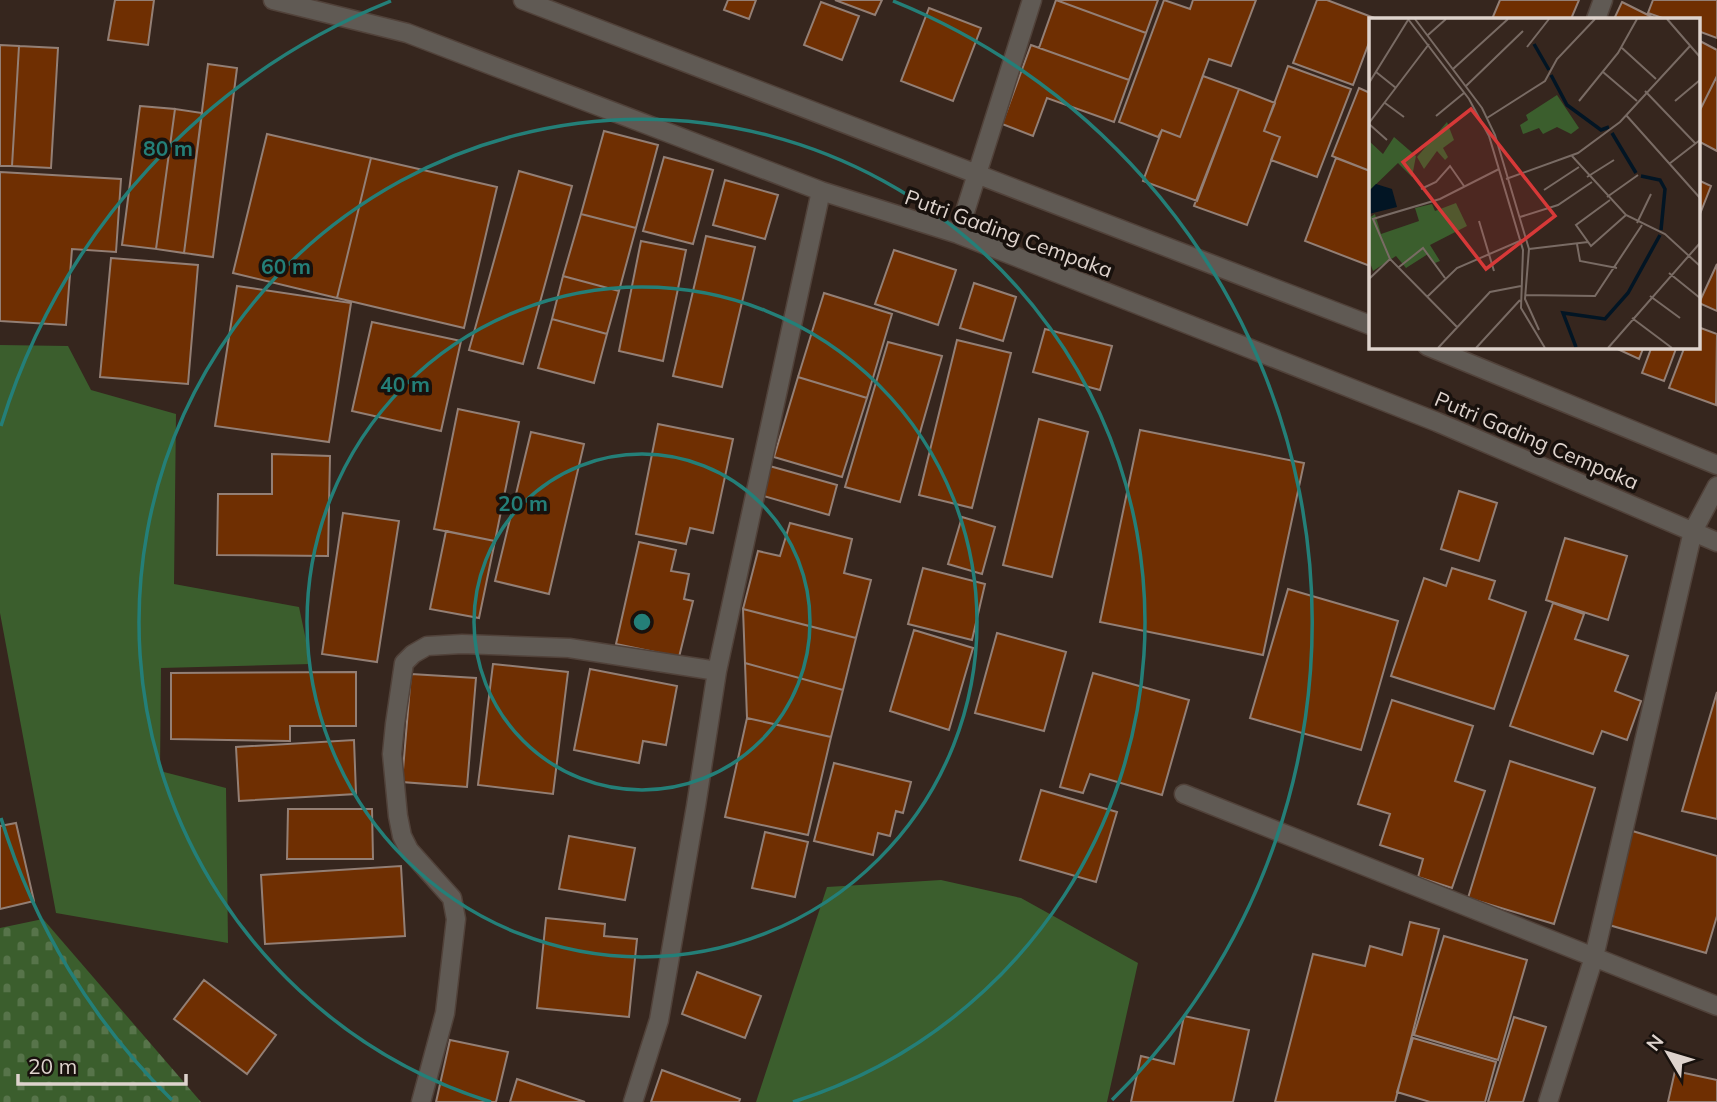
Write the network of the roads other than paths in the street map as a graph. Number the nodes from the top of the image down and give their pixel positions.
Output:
1 (273, 0) edge
2 (523, 0) edge
3 (1032, 0) edge
4 (1603, 0) edge
5 (1596, 18) edge
6 (978, 174) junction
7 (821, 191) junction
8 (958, 234) junction
9 (1369, 325) edge
10 (1437, 348) edge
11 (1458, 352) edge
12 (1717, 465) edge
13 (1717, 486) edge
14 (1693, 531) junction
15 (1717, 542) edge
16 (717, 671) junction
17 (1184, 794) dead end
18 (1594, 957) junction
19 (1717, 1006) edge
20 (421, 1102) edge
21 (633, 1102) edge
22 (1548, 1102) edge

1 - 7 street, Putri Gading Cempaka
2 - 6 street, Putri Gading Cempaka
3 - 6 street
4 - 5 street
6 - 8 street
6 - 9 street, Putri Gading Cempaka
7 - 8 street, Putri Gading Cempaka
7 - 16 street
8 - 14 street, Putri Gading Cempaka
10 - 11 street, Putri Gading Cempaka
11 - 12 street, Putri Gading Cempaka
13 - 14 street
14 - 15 street, Putri Gading Cempaka
14 - 18 street
16 - 20 street
16 - 21 street
17 - 18 street
18 - 19 street
18 - 22 street

